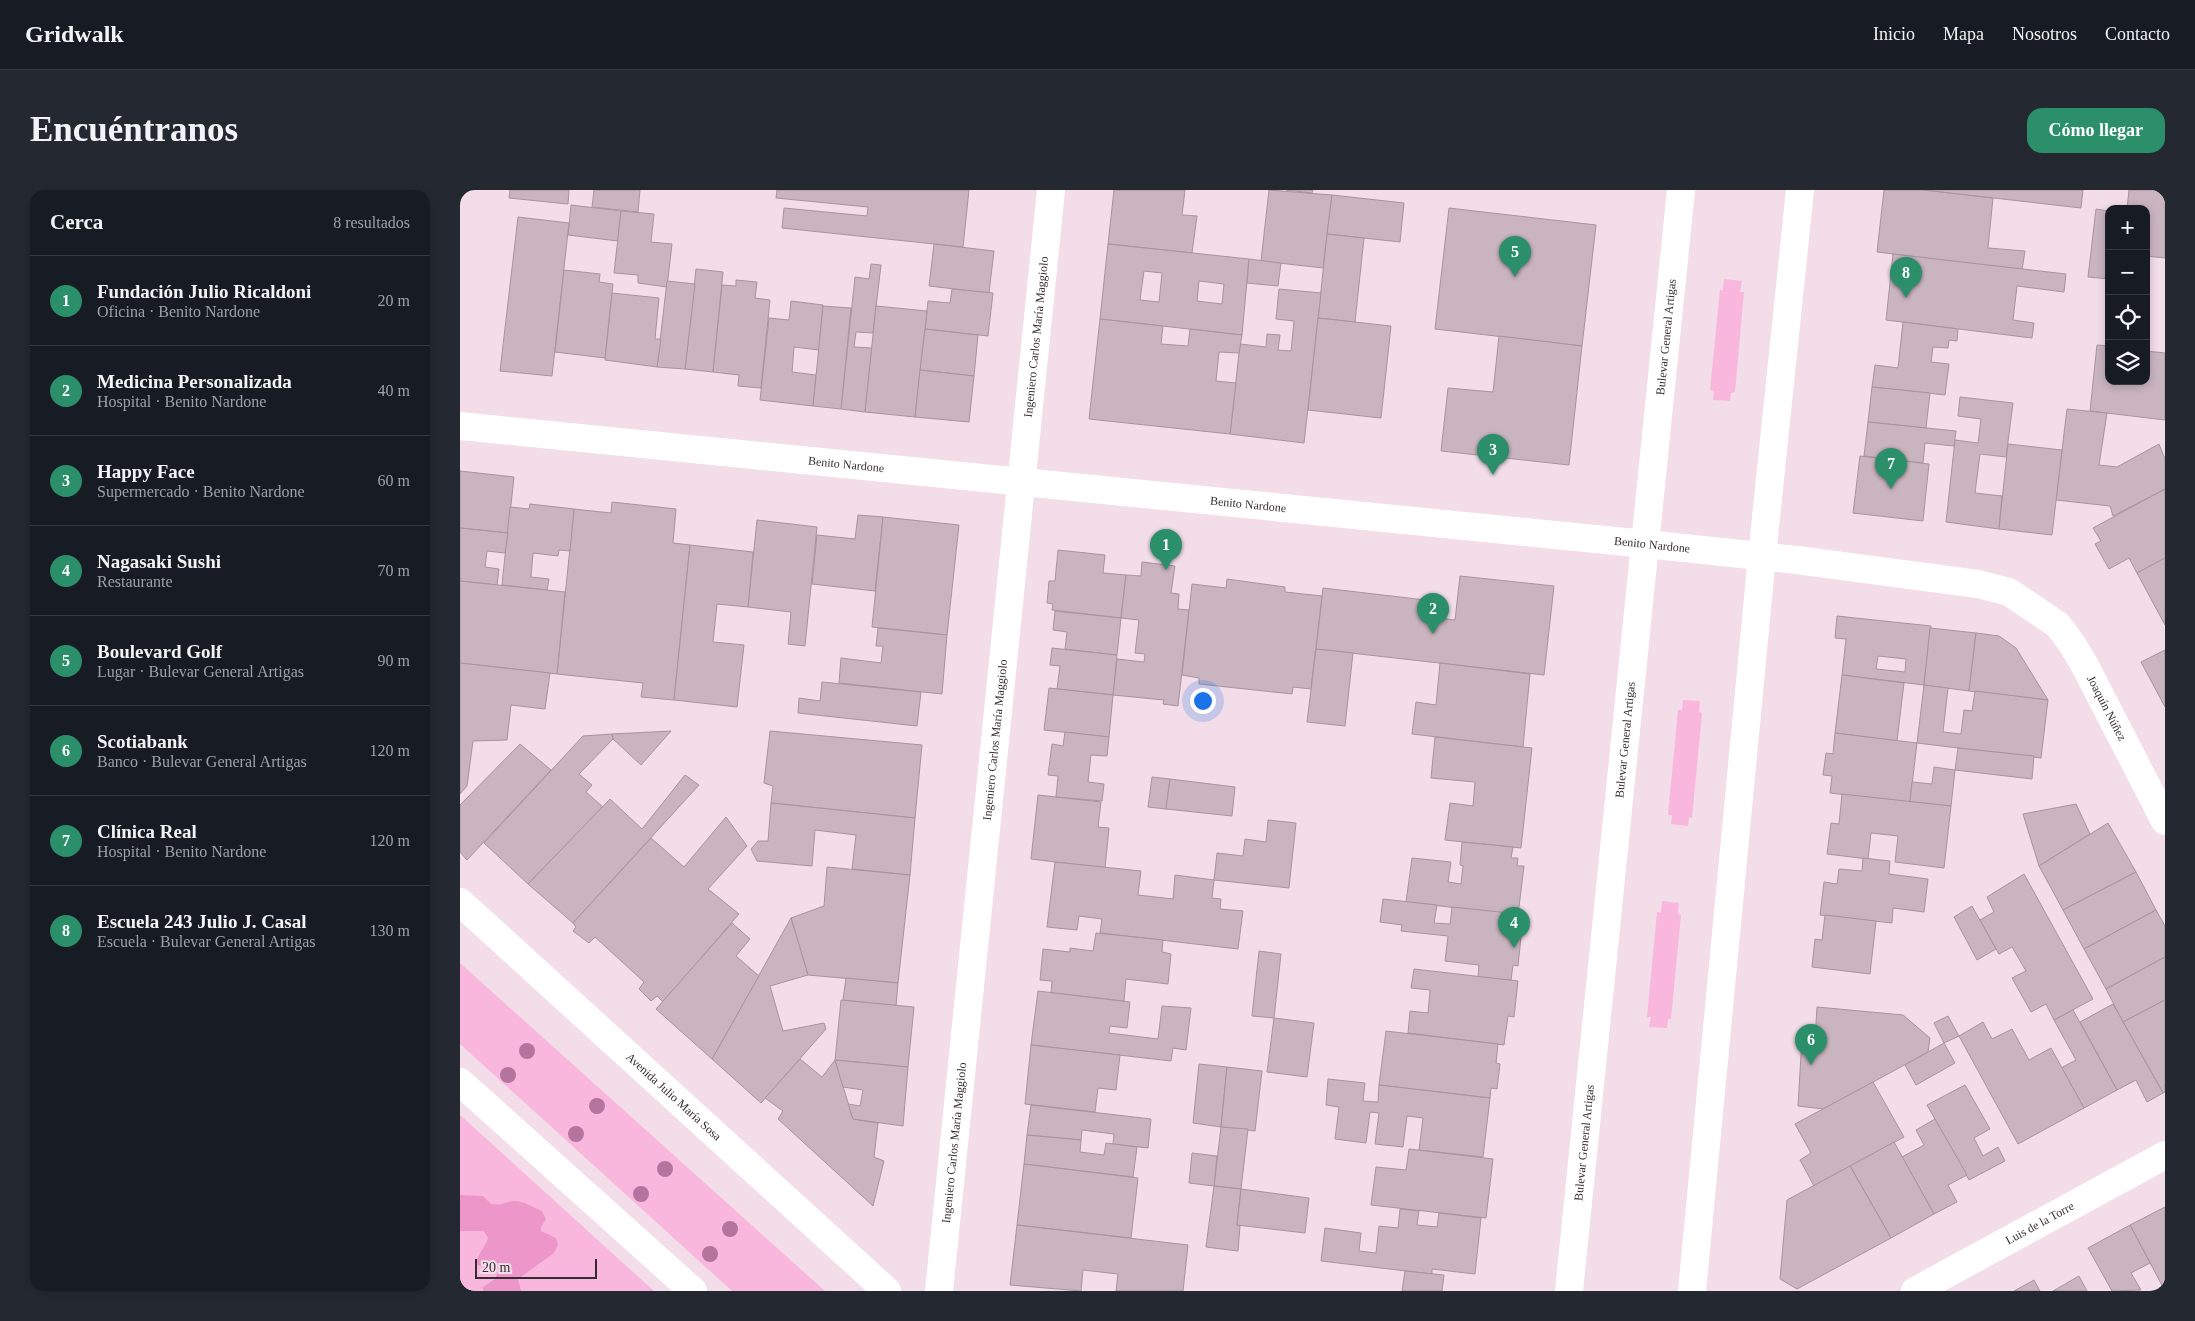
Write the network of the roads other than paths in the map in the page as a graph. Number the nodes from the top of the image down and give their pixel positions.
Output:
1 (1051, 190) edge
2 (1681, 190) edge
3 (1800, 190) edge
4 (460, 426) edge
5 (1022, 482) junction
6 (1646, 544) junction
7 (1762, 556) junction
8 (2032, 606) joint
9 (2165, 821) edge
10 (460, 902) edge
11 (460, 1082) edge
12 (2165, 1155) edge
13 (693, 1291) edge
14 (887, 1291) edge
15 (939, 1291) edge
16 (1570, 1291) edge
17 (1692, 1291) edge
18 (1915, 1291) edge

1 - 5 street, Ingeniero Carlos María Maggiolo
2 - 6 street, Bulevar General Artigas
3 - 7 street
4 - 5 street, Benito Nardone
5 - 6 street, Benito Nardone
5 - 15 street, Ingeniero Carlos María Maggiolo
6 - 7 street, Benito Nardone
6 - 16 street, Bulevar General Artigas
7 - 8 street, Benito Nardone
7 - 17 street
8 - 9 street, Joaquín Núñez
10 - 14 street, Avenida Julio María Sosa
11 - 13 street
12 - 18 street, Luis de la Torre

